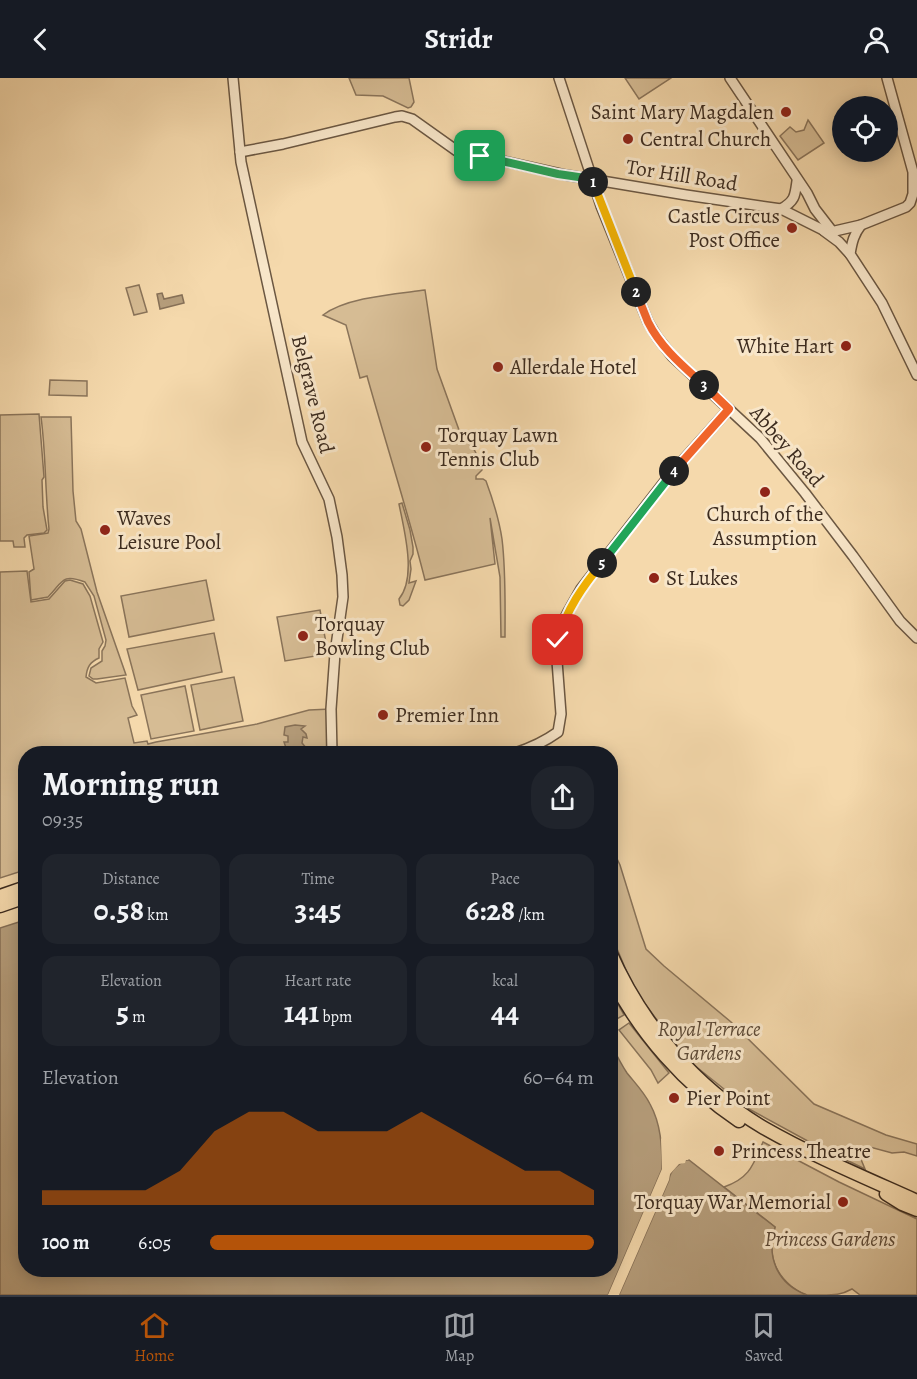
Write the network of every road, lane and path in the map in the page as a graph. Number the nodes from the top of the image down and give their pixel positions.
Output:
1 (233, 78) edge
2 (559, 78) edge
3 (729, 78) edge
4 (886, 78) edge
5 (240, 152) junction
6 (592, 179) junction
7 (797, 181) junction
8 (915, 182) edge
9 (913, 202) edge
10 (781, 208) junction
11 (861, 225) junction
12 (830, 231) junction
13 (850, 254) junction
14 (917, 375) edge
15 (729, 409) junction
16 (917, 638) edge
17 (332, 746) edge
18 (535, 746) edge
19 (18, 890) edge
20 (0, 896) edge
21 (18, 900) edge
22 (0, 906) edge
23 (618, 970) edge
24 (618, 989) edge
25 (917, 1201) edge
26 (917, 1210) edge

1 - 5 street, Belgrave Road
2 - 6 street
3 - 7 street
4 - 8 street
5 - 6 street, Tor Hill Road
5 - 17 street, Belgrave Road
6 - 10 street, Tor Hill Road
6 - 15 street, Abbey Road
7 - 10 street
7 - 12 street
8 - 9 street
9 - 11 street
10 - 12 street, Tor Hill Road
11 - 12 street
11 - 13 street
12 - 13 street
13 - 14 street
15 - 16 street, Abbey Road
15 - 18 street
19 - 20 main road
21 - 22 main road
23 - 25 main road
24 - 26 main road

